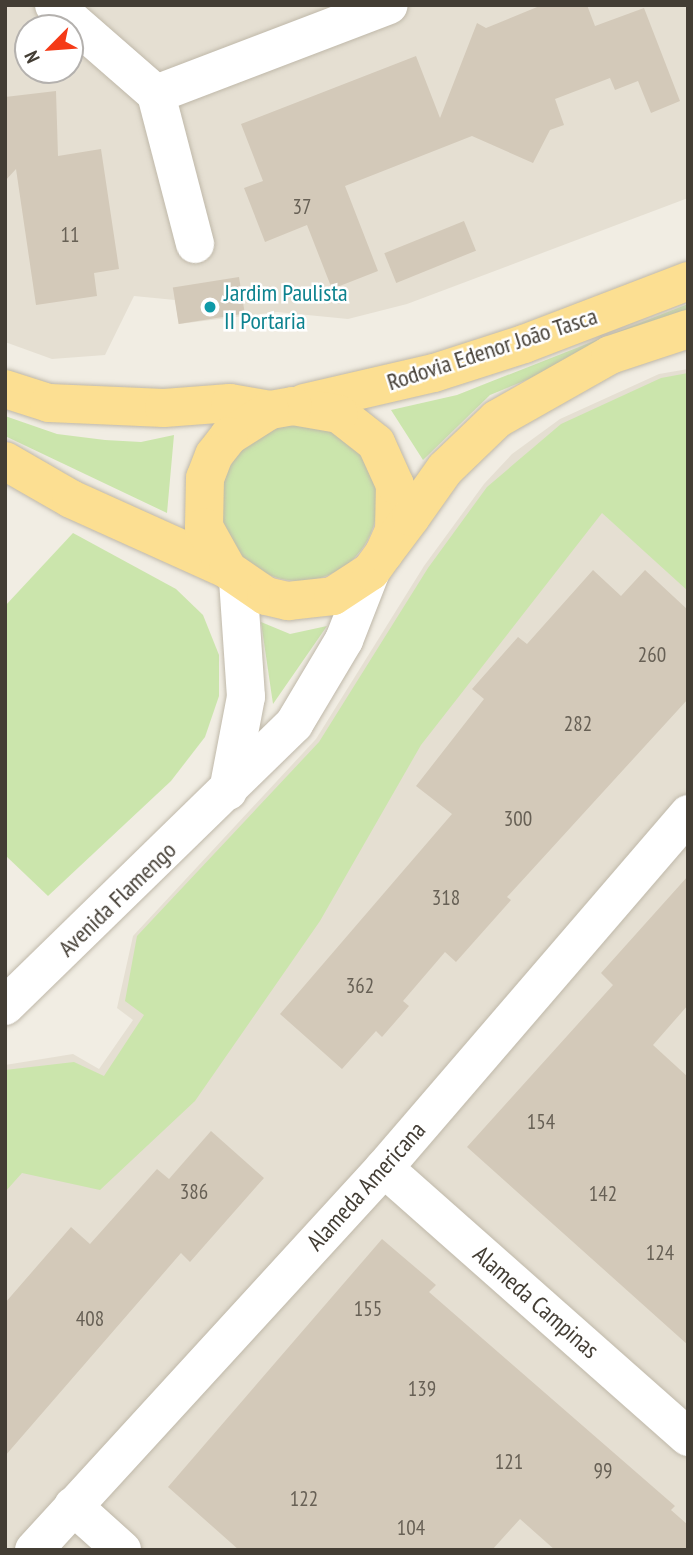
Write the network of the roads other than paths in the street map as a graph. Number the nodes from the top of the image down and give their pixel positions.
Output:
1 (54, 5) edge
2 (389, 5) edge
3 (156, 94) junction
4 (195, 244) dead end
5 (688, 281) edge
6 (688, 329) edge
7 (5, 389) edge
8 (282, 408) junction
9 (5, 461) edge
10 (378, 562) junction
11 (233, 574) junction
12 (228, 791) junction
13 (687, 815) edge
14 (5, 1006) edge
15 (384, 1168) junction
16 (688, 1437) edge
17 (73, 1506) junction
18 (34, 1550) edge
19 (122, 1550) edge

1 - 3 street
2 - 3 street
3 - 4 street
5 - 8 main road, Rodovia Edenor João Tasca
6 - 10 main road, Rodovia Edenor João Tasca
7 - 8 main road, Rodovia Edenor João Tasca
8 - 10 main road
8 - 11 main road
9 - 11 main road
10 - 11 main road
10 - 12 street, Avenida Flamengo
11 - 12 street
12 - 14 street, Avenida Flamengo
13 - 15 street, Alameda Americana
15 - 16 street, Alameda Campinas
15 - 17 street, Alameda Americana
17 - 18 street, Alameda Americana
17 - 19 street

